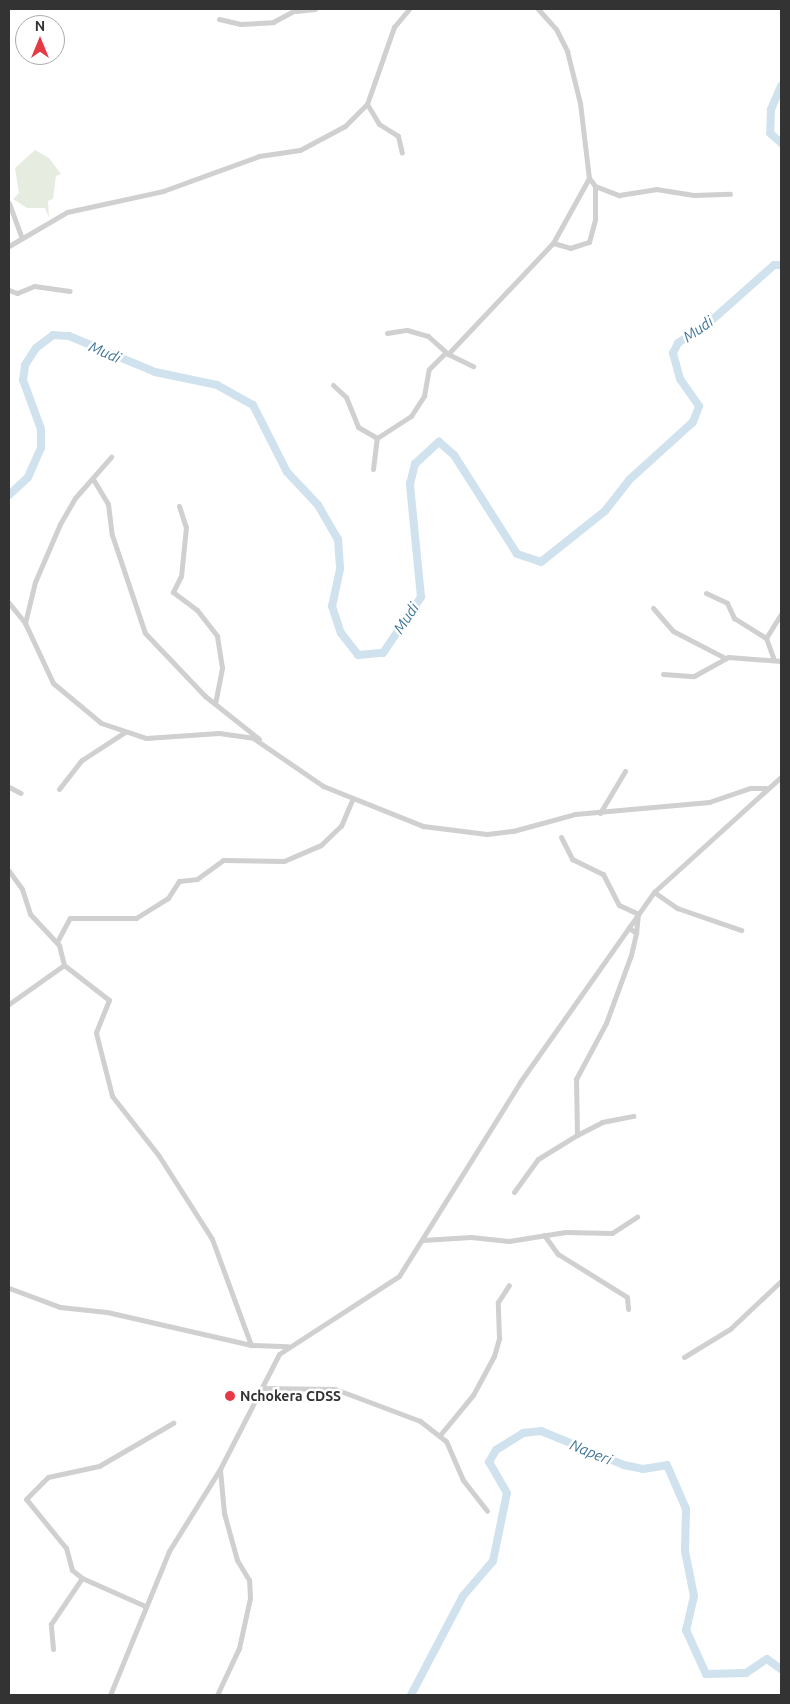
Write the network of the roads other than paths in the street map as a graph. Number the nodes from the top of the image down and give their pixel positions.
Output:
1 (315, 9) edge
2 (408, 9) edge
3 (538, 9) edge
4 (296, 10) edge
5 (219, 19) dead end
6 (367, 104) junction
7 (402, 153) dead end
8 (589, 178) junction
9 (595, 186) junction
10 (730, 194) dead end
11 (9, 203) edge
12 (21, 236) junction
13 (553, 243) junction
14 (9, 246) edge
15 (9, 290) edge
16 (70, 291) dead end
17 (387, 333) dead end
18 (446, 354) junction
19 (473, 366) dead end
20 (333, 385) dead end
21 (377, 438) junction
22 (111, 457) dead end
23 (373, 469) dead end
24 (93, 479) junction
25 (179, 506) dead end
26 (706, 593) dead end
27 (9, 603) edge
28 (653, 608) dead end
29 (781, 614) edge
30 (25, 623) junction
31 (766, 638) junction
32 (725, 658) junction
33 (774, 660) junction
34 (781, 661) edge
35 (663, 674) dead end
36 (215, 703) junction
37 (125, 732) junction
38 (263, 743) junction
39 (625, 771) dead end
40 (781, 777) edge
41 (9, 787) edge
42 (766, 788) junction
43 (59, 789) dead end
44 (21, 793) dead end
45 (352, 800) junction
46 (600, 813) junction
47 (561, 837) dead end
48 (9, 871) edge
49 (654, 892) junction
50 (638, 914) junction
51 (629, 928) junction
52 (741, 930) dead end
53 (636, 933) junction
54 (57, 942) junction
55 (64, 965) junction
56 (9, 1004) edge
57 (633, 1116) dead end
58 (577, 1135) junction
59 (514, 1192) dead end
60 (637, 1217) dead end
61 (544, 1235) junction
62 (423, 1240) junction
63 (781, 1281) edge
64 (509, 1285) dead end
65 (9, 1288) edge
66 (628, 1309) dead end
67 (251, 1345) junction
68 (288, 1346) junction
69 (684, 1357) dead end
70 (262, 1388) junction
71 (173, 1423) dead end
72 (440, 1435) junction
73 (220, 1469) junction
74 (487, 1511) dead end
75 (82, 1578) junction
76 (145, 1606) junction
77 (53, 1649) dead end
78 (110, 1695) edge
79 (217, 1695) edge

1 - 4 street
2 - 6 street
3 - 8 street
4 - 5 street
6 - 7 street
6 - 12 street
8 - 9 street
8 - 13 street
9 - 10 street
9 - 13 street
11 - 12 street
12 - 14 street
13 - 18 street
15 - 16 street
17 - 18 street
18 - 19 street
18 - 21 street
20 - 21 street
21 - 23 street
22 - 24 street
24 - 30 street
24 - 36 street
25 - 36 street
26 - 31 street
27 - 30 street
28 - 32 street
29 - 31 street
30 - 37 street
31 - 33 street
32 - 33 street
32 - 35 street
33 - 34 street
36 - 38 street
37 - 38 street
37 - 43 street
38 - 45 street
39 - 46 street
40 - 42 street
41 - 44 street
42 - 46 street
42 - 49 street
45 - 46 street
45 - 54 street
47 - 50 street
48 - 54 street
49 - 50 street
49 - 52 street
50 - 51 street
50 - 53 street
51 - 53 street
51 - 62 street
53 - 58 street
54 - 55 street
55 - 56 street
55 - 67 street
57 - 58 street
58 - 59 street
60 - 61 street
61 - 62 street
61 - 66 street
62 - 68 street
63 - 69 street
64 - 72 street
65 - 67 street
67 - 68 street
68 - 70 street
70 - 72 street
70 - 73 street
71 - 75 street
72 - 74 street
73 - 76 street
73 - 79 street
75 - 76 street
75 - 77 street
76 - 78 street

